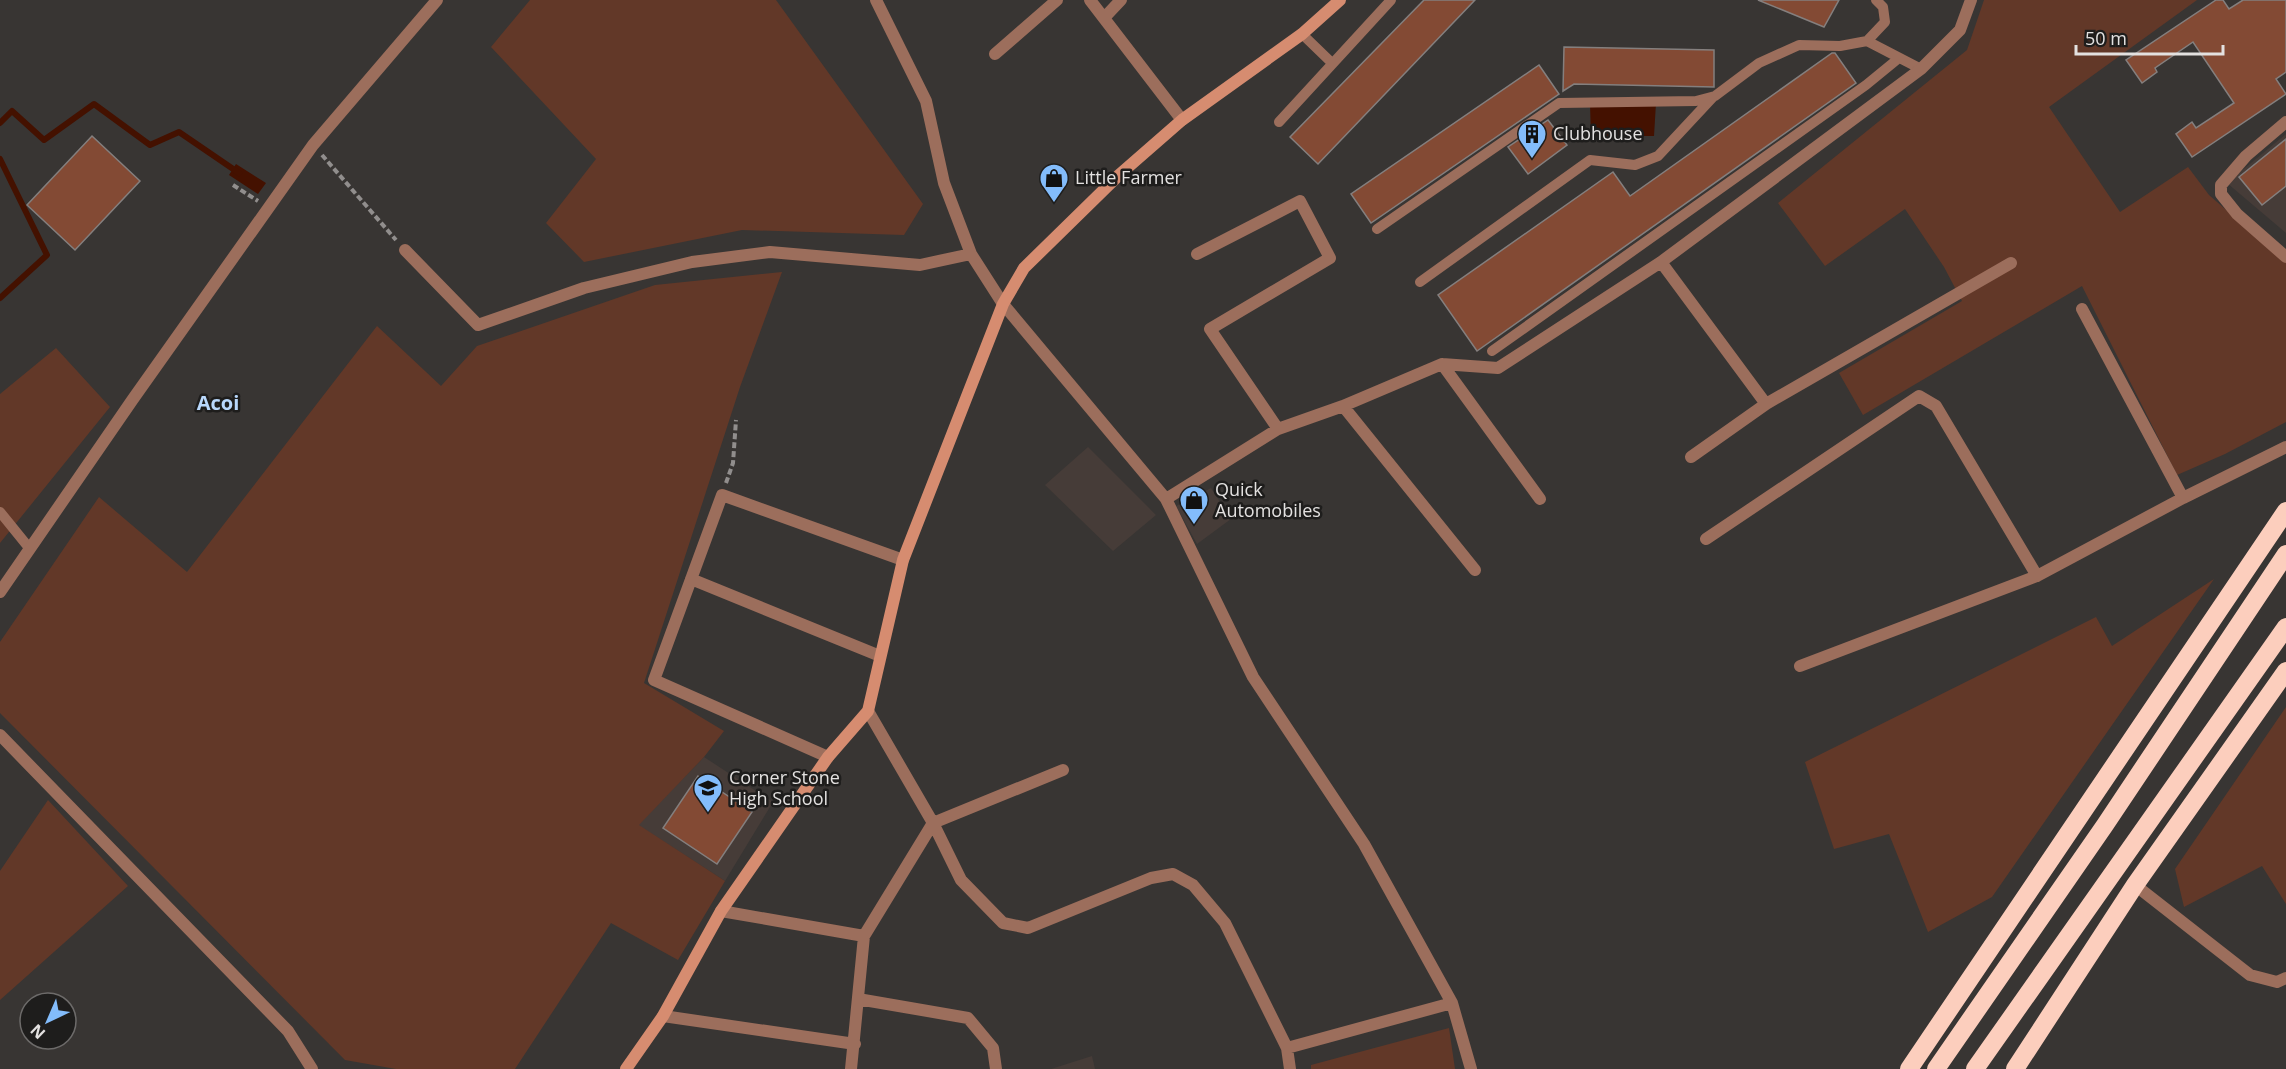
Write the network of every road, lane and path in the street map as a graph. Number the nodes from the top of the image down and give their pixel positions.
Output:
1 (437, 0) edge
2 (876, 0) edge
3 (1057, 0) edge
4 (1090, 0) edge
5 (1121, 0) edge
6 (1340, 0) edge
7 (1391, 0) edge
8 (1876, 0) edge
9 (1971, 0) edge
10 (1104, 18) junction
11 (1302, 34) junction
12 (1866, 41) junction
13 (995, 54) dead end
14 (1899, 58) junction
15 (1332, 63) junction
16 (1921, 69) junction
17 (1715, 96) junction
18 (1182, 120) junction
19 (1279, 122) dead end
20 (2286, 122) edge
21 (313, 146) junction
22 (233, 185) dead end
23 (268, 208) junction
24 (1377, 229) dead end
25 (405, 250) joint
26 (971, 254) junction
27 (1197, 254) dead end
28 (2286, 257) edge
29 (1661, 262) junction
30 (2011, 262) dead end
31 (1420, 282) dead end
32 (1003, 304) junction
33 (2082, 309) dead end
34 (1492, 351) dead end
35 (1442, 364) junction
36 (1766, 404) junction
37 (1343, 406) junction
38 (736, 420) dead end
39 (1278, 429) junction
40 (2286, 447) edge
41 (1691, 457) dead end
42 (722, 495) junction
43 (2183, 498) junction
44 (1540, 499) dead end
45 (1166, 500) junction
46 (2286, 511) edge
47 (0, 512) edge
48 (1706, 539) dead end
49 (30, 549) junction
50 (2286, 554) edge
51 (903, 560) junction
52 (1474, 570) dead end
53 (2037, 576) junction
54 (692, 579) junction
55 (0, 592) edge
56 (2286, 627) edge
57 (880, 656) junction
58 (1800, 666) dead end
59 (2286, 671) edge
60 (868, 711) junction
61 (0, 735) edge
62 (828, 758) junction
63 (1063, 770) dead end
64 (933, 823) junction
65 (2135, 885) junction
66 (721, 911) junction
67 (864, 936) junction
68 (2286, 978) edge
69 (858, 999) junction
70 (1452, 1003) junction
71 (663, 1016) junction
72 (855, 1044) junction
73 (1287, 1048) junction
74 (312, 1069) edge
75 (626, 1069) edge
76 (851, 1069) edge
77 (996, 1069) edge
78 (1290, 1069) edge
79 (1471, 1069) edge
80 (1910, 1069) edge
81 (1936, 1069) edge
82 (1975, 1069) edge
83 (2015, 1069) edge

1 - 21 street
2 - 26 street
3 - 13 street
4 - 10 street
5 - 10 street
6 - 11 street
7 - 15 lane
8 - 12 lane
9 - 16 street
10 - 18 street
11 - 15 lane
11 - 18 street
12 - 14 lane
12 - 17 lane
14 - 16 lane
14 - 34 lane
15 - 19 lane
16 - 29 street
17 - 24 lane
17 - 31 lane
18 - 32 street
20 - 28 street
21 - 23 street
21 - 25 path
22 - 23 path
23 - 49 street
25 - 26 street
26 - 32 street
27 - 39 street
29 - 35 street
29 - 36 street
30 - 36 street
32 - 45 street
32 - 51 street
33 - 43 street
35 - 37 street
35 - 44 street
36 - 41 street
37 - 39 street
37 - 52 street
38 - 42 path
39 - 45 street
40 - 43 street
42 - 51 street
42 - 54 street
43 - 53 street
45 - 70 street
46 - 80 highway
47 - 49 lane
48 - 53 street
49 - 55 street
50 - 81 highway
51 - 57 street
53 - 58 street
54 - 57 street
54 - 62 street
56 - 82 highway
57 - 60 street
59 - 65 highway
60 - 62 street
60 - 64 street
61 - 74 street
62 - 66 street
63 - 64 street
64 - 67 street
64 - 73 street
65 - 68 street
65 - 83 highway
66 - 67 street
66 - 71 street
67 - 69 street
69 - 72 street
69 - 77 street
70 - 73 street
70 - 79 street
71 - 72 street
71 - 75 street
72 - 76 street
73 - 78 street

